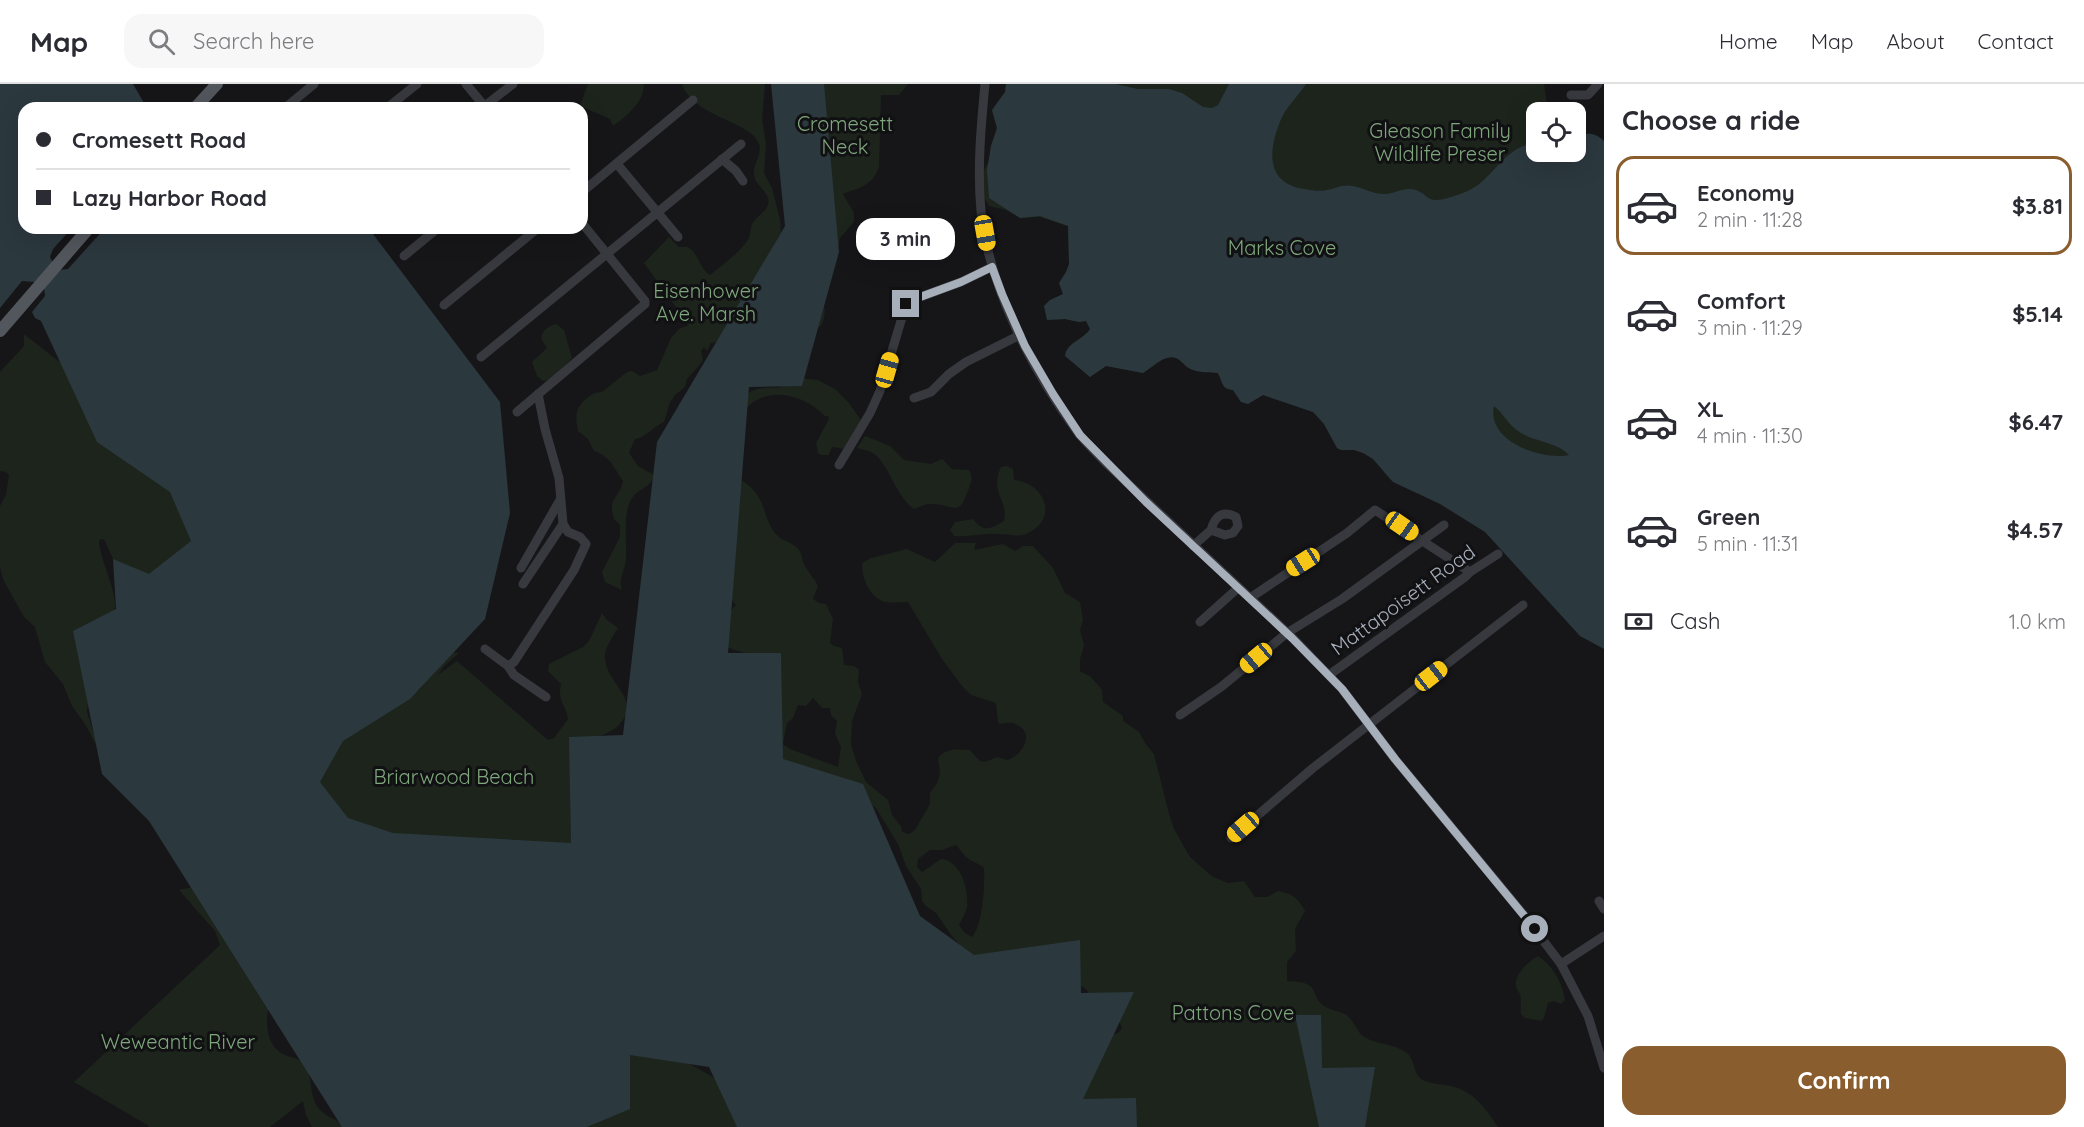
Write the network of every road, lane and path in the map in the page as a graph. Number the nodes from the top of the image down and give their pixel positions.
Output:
1 (217, 84) edge
2 (314, 84) edge
3 (417, 84) edge
4 (466, 84) edge
5 (513, 84) edge
6 (985, 84) edge
7 (1598, 84) edge
8 (1571, 95) dead end
9 (693, 100) dead end
10 (200, 102) edge
11 (292, 102) edge
12 (394, 102) edge
13 (480, 102) edge
14 (490, 102) edge
15 (741, 144) dead end
16 (722, 159) junction
17 (617, 164) junction
18 (743, 181) dead end
19 (588, 187) edge
20 (658, 212) junction
21 (588, 230) edge
22 (84, 234) edge
23 (431, 234) edge
24 (531, 234) edge
25 (678, 237) dead end
26 (607, 254) junction
27 (404, 256) dead end
28 (992, 267) junction
29 (444, 305) dead end
30 (0, 331) edge
31 (1020, 335) junction
32 (481, 357) dead end
33 (537, 394) junction
34 (914, 398) dead end
35 (517, 412) dead end
36 (839, 465) dead end
37 (561, 498) junction
38 (563, 524) junction
39 (1444, 525) dead end
40 (1211, 530) dead end
41 (1424, 541) junction
42 (1193, 546) junction
43 (1498, 554) dead end
44 (520, 568) dead end
45 (1470, 572) junction
46 (523, 584) dead end
47 (1238, 588) junction
48 (1250, 598) junction
49 (1523, 604) dead end
50 (1200, 622) dead end
51 (1287, 633) junction
52 (485, 649) dead end
53 (508, 666) junction
54 (1329, 675) junction
55 (546, 696) dead end
56 (1180, 715) dead end
57 (1370, 725) junction
58 (1231, 838) dead end
59 (1604, 936) edge
60 (1561, 964) junction
61 (1601, 1047) edge
62 (1604, 1068) edge

1 - 10 main road
2 - 11 street
3 - 12 street
4 - 13 street
5 - 14 street
6 - 28 street
7 - 8 street
9 - 17 street
15 - 16 street
16 - 18 street
16 - 20 street
17 - 19 street
17 - 20 street
20 - 25 street
20 - 26 street
21 - 26 street
22 - 30 main road
23 - 27 street
24 - 29 street
26 - 32 street
26 - 33 street
28 - 31 street
28 - 36 street
31 - 34 street
31 - 42 street
33 - 35 street
33 - 37 street
37 - 38 street
37 - 44 street
38 - 46 street
38 - 53 street
39 - 41 street
40 - 42 street
41 - 45 street
41 - 48 street
41 - 51 street
42 - 47 street
43 - 45 street, Mattapoisett Road
45 - 54 street, Mattapoisett Road
47 - 48 street
47 - 50 street
48 - 51 street
49 - 57 street
51 - 54 street
51 - 56 street
52 - 53 street
53 - 55 street
54 - 57 street
57 - 58 street
57 - 60 street
59 - 60 street
60 - 61 street
61 - 62 street

